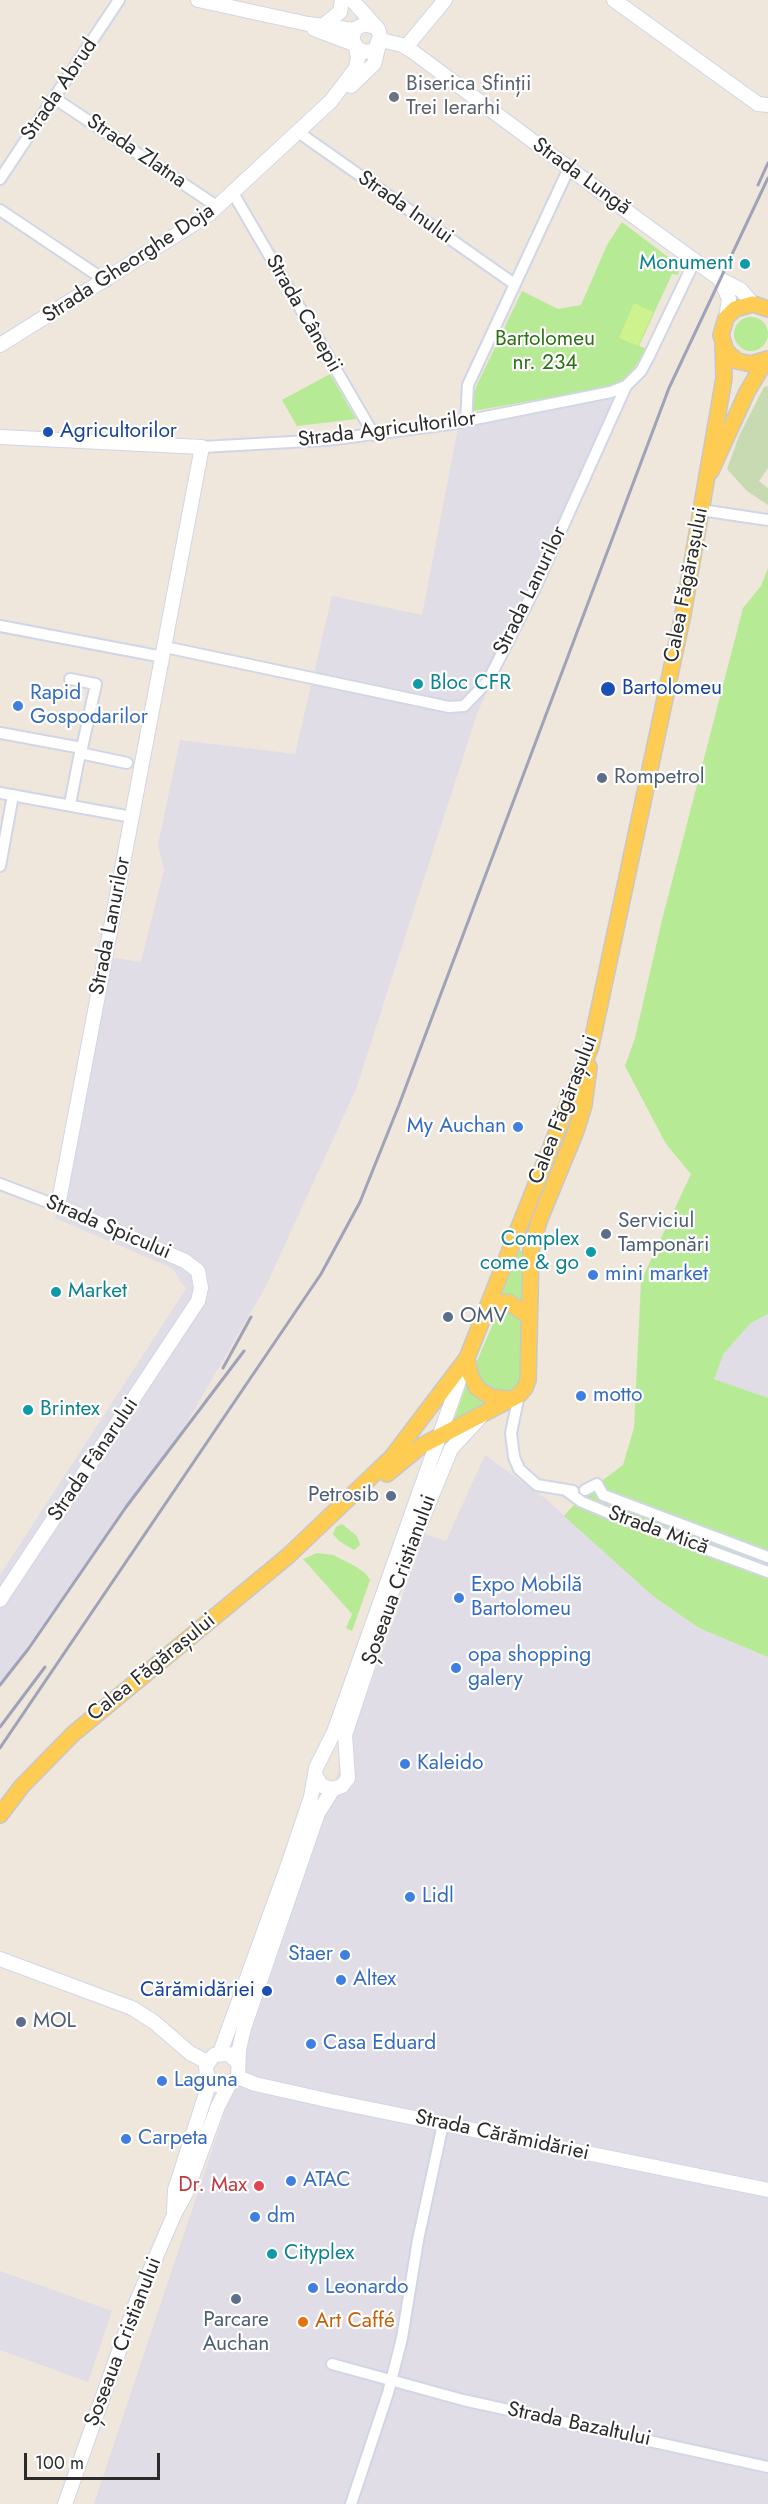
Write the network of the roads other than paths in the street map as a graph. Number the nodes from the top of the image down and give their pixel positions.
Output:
1 (119, 0) edge
2 (198, 0) edge
3 (342, 0) edge
4 (352, 0) edge
5 (445, 0) edge
6 (614, 0) edge
7 (308, 24) junction
8 (324, 25) junction
9 (378, 37) junction
10 (355, 38) junction
11 (406, 47) junction
12 (54, 98) junction
13 (331, 101) junction
14 (768, 105) edge
15 (298, 132) junction
16 (569, 168) junction
17 (0, 179) edge
18 (233, 193) junction
19 (218, 207) junction
20 (0, 210) edge
21 (695, 260) junction
22 (720, 279) junction
23 (106, 281) junction
24 (513, 284) junction
25 (762, 303) edge
26 (726, 318) junction
27 (723, 344) junction
28 (0, 345) edge
29 (767, 360) edge
30 (626, 386) junction
31 (466, 421) junction
32 (374, 435) junction
33 (0, 437) edge
34 (202, 447) junction
35 (709, 477) junction
36 (701, 510) junction
37 (768, 520) edge
38 (0, 626) edge
39 (164, 652) junction
40 (70, 679) dead end
41 (0, 733) edge
42 (81, 751) junction
43 (127, 763) dead end
44 (0, 793) edge
45 (13, 795) junction
46 (70, 804) junction
47 (132, 817) junction
48 (0, 866) edge
49 (591, 1046) junction
50 (0, 1184) edge
51 (58, 1206) junction
52 (201, 1288) joint
53 (487, 1309) junction
54 (528, 1316) junction
55 (467, 1358) junction
56 (514, 1397) junction
57 (486, 1411) junction
58 (442, 1433) junction
59 (585, 1490) junction
60 (567, 1491) junction
61 (603, 1495) junction
62 (308, 1537) junction
63 (768, 1557) edge
64 (768, 1572) edge
65 (0, 1600) edge
66 (321, 1760) junction
67 (347, 1763) junction
68 (316, 1777) junction
69 (333, 1789) junction
70 (2, 1815) edge
71 (0, 1959) edge
72 (220, 2053) junction
73 (207, 2062) junction
74 (238, 2063) junction
75 (210, 2081) junction
76 (234, 2081) junction
77 (443, 2124) junction
78 (768, 2190) edge
79 (174, 2215) junction
80 (332, 2364) dead end
81 (391, 2381) junction
82 (768, 2467) edge
83 (65, 2504) edge
84 (351, 2504) edge

1 - 12 street, Strada Abrud
2 - 7 street
3 - 8 street
3 - 10 street
4 - 9 street
5 - 11 street
6 - 14 street
7 - 8 street
7 - 10 street
8 - 10 street
9 - 10 street
9 - 10 street
9 - 11 street, Strada Lungă
9 - 13 street, Strada Gheorghe Doja
10 - 13 street, Strada Gheorghe Doja
11 - 16 street, Strada Lungă
12 - 17 street, Strada Abrud
12 - 19 street, Strada Zlatna
13 - 15 street, Strada Gheorghe Doja
15 - 18 street, Strada Gheorghe Doja
15 - 24 street, Strada Inului
16 - 21 street, Strada Lungă
16 - 24 street
18 - 19 street, Strada Gheorghe Doja
18 - 32 street, Strada Cânepii
19 - 23 street, Strada Gheorghe Doja
20 - 23 street
21 - 22 street, Strada Lungă
21 - 30 street
22 - 25 street, Strada Lungă
22 - 26 street
23 - 28 street, Strada Gheorghe Doja
24 - 31 street
25 - 26 main road
26 - 27 main road, Calea Făgărașului
27 - 29 main road
27 - 35 main road, Calea Făgărașului
29 - 35 main road, Calea Făgărașului
30 - 31 street, Strada Agricultorilor
30 - 39 street, Strada Lanurilor
31 - 32 street, Strada Agricultorilor
32 - 34 street, Strada Agricultorilor
33 - 34 street, Strada Agricultorilor
34 - 39 street, Strada Lanurilor
35 - 36 main road, Calea Făgărașului
36 - 37 street
36 - 49 main road, Calea Făgărașului
38 - 39 street
39 - 47 street, Strada Lanurilor
40 - 42 street
41 - 42 street
42 - 43 street
42 - 46 street
44 - 45 street
45 - 46 street
45 - 48 street
46 - 47 street
47 - 51 street, Strada Lanurilor
49 - 53 main road, Calea Făgărașului
49 - 54 main road
50 - 51 street, Strada Spicului
51 - 52 street, Strada Spicului
52 - 65 street, Strada Fânarului
53 - 54 main road
53 - 55 main road, Calea Făgărașului
54 - 56 main road
55 - 56 main road
55 - 58 street, Șoseaua Cristianului
55 - 62 main road, Calea Făgărașului
56 - 57 main road, Calea Făgărașului
56 - 60 street
57 - 58 main road, Calea Făgărașului
57 - 67 street, Șoseaua Cristianului
58 - 62 main road, Calea Făgărașului
58 - 66 street, Șoseaua Cristianului
59 - 60 street, Strada Mică
59 - 61 street, Strada Mică
59 - 61 street, Strada Mică
60 - 64 street, Strada Mică
61 - 63 street, Strada Mică
62 - 70 main road, Calea Făgărașului
66 - 67 street
66 - 68 street, Șoseaua Cristianului
67 - 69 street, Șoseaua Cristianului
68 - 69 street
68 - 72 street, Șoseaua Cristianului
69 - 74 street, Șoseaua Cristianului
71 - 73 street
72 - 73 street
72 - 74 street
73 - 75 street
74 - 76 street
75 - 76 street
75 - 79 street, Șoseaua Cristianului
76 - 77 street, Strada Cărămidăriei
76 - 79 street, Șoseaua Cristianului
77 - 78 street, Strada Cărămidăriei
77 - 81 street
79 - 83 street, Șoseaua Cristianului
80 - 81 street, Strada Bazaltului
81 - 82 street, Strada Bazaltului
81 - 84 street

